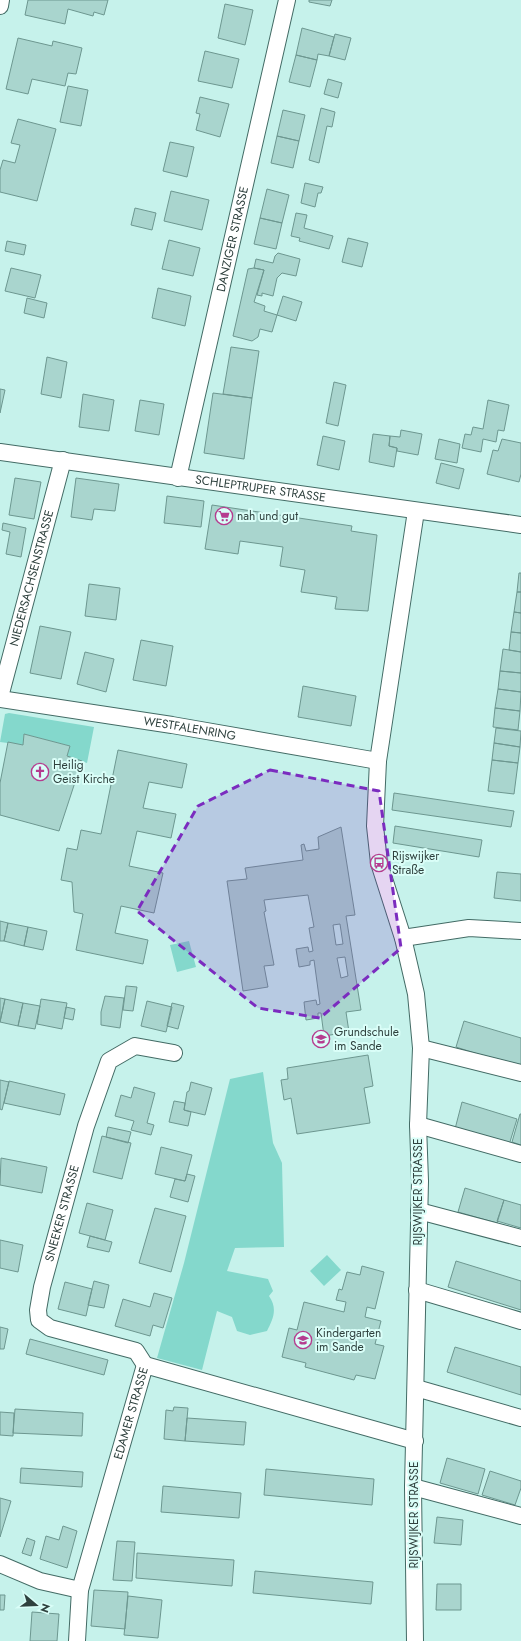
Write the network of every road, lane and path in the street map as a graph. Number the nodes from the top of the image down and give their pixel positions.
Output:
1 (1, 0) edge
2 (287, 0) edge
3 (0, 6) edge
4 (0, 452) edge
5 (63, 460) junction
6 (178, 478) junction
7 (416, 511) junction
8 (521, 526) edge
9 (0, 698) edge
10 (378, 761) junction
11 (521, 931) edge
12 (403, 938) junction
13 (420, 1048) junction
14 (174, 1053) dead end
15 (521, 1073) edge
16 (418, 1125) junction
17 (521, 1154) edge
18 (419, 1211) junction
19 (521, 1238) edge
20 (417, 1290) junction
21 (521, 1321) edge
22 (145, 1365) junction
23 (416, 1388) junction
24 (521, 1418) edge
25 (415, 1441) junction
26 (413, 1487) junction
27 (521, 1516) edge
28 (0, 1564) edge
29 (80, 1590) junction
30 (77, 1641) edge
31 (415, 1641) edge

1 - 3 street
2 - 6 street, DANZIGER STRASSE
4 - 5 street, SCHLEPTRUPER STRASSE
5 - 6 street, SCHLEPTRUPER STRASSE
5 - 9 street, NIEDERSACHSENSTRASSE
6 - 7 street, SCHLEPTRUPER STRASSE
7 - 8 street, SCHLEPTRUPER STRASSE
7 - 10 street, RIJSWIJKER STRASSE
9 - 10 street, WESTFALENRING
10 - 12 street, RIJSWIJKER STRASSE
11 - 12 street
12 - 13 street, RIJSWIJKER STRASSE
13 - 15 street
13 - 16 street, RIJSWIJKER STRASSE
14 - 22 street, SNEEKER STRASSE
16 - 17 street
16 - 18 street, RIJSWIJKER STRASSE
18 - 19 street
18 - 20 street, RIJSWIJKER STRASSE
20 - 21 street
20 - 23 street, RIJSWIJKER STRASSE
22 - 25 street, EDAMER STRASSE
22 - 29 street, EDAMER STRASSE
23 - 24 street
23 - 25 street, RIJSWIJKER STRASSE
25 - 26 street, RIJSWIJKER STRASSE
26 - 27 street
26 - 31 street, RIJSWIJKER STRASSE
28 - 29 street
29 - 30 street, EDAMER STRASSE

